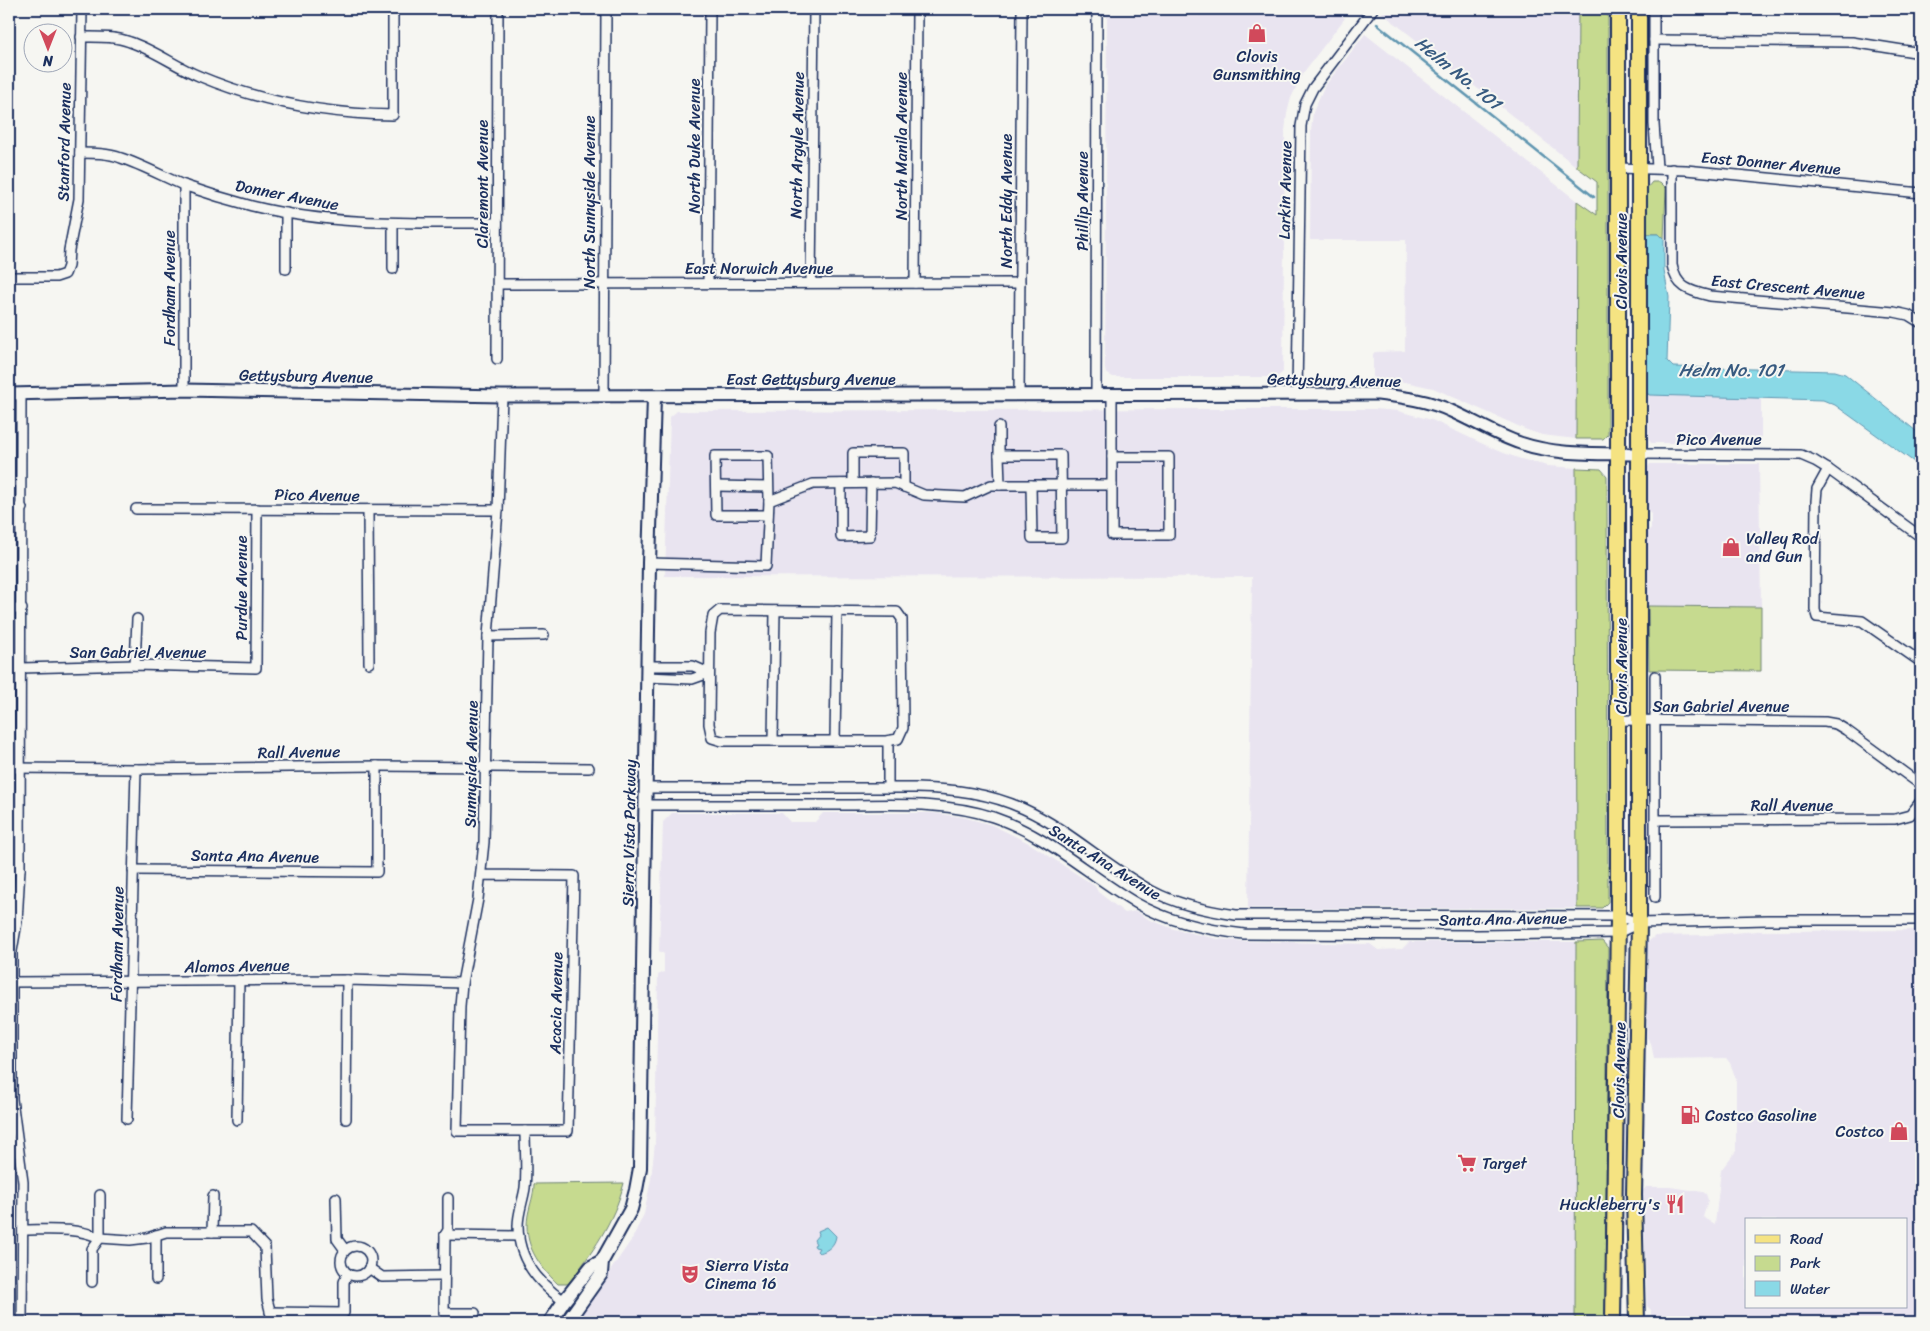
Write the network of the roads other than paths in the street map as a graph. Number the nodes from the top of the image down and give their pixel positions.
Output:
1 (82, 9) edge
2 (362, 9) edge
3 (393, 9) edge
4 (498, 9) edge
5 (606, 9) edge
6 (710, 9) edge
7 (814, 9) edge
8 (917, 9) edge
9 (1022, 9) edge
10 (1097, 9) edge
11 (1373, 9) edge
12 (1618, 9) edge
13 (1639, 9) edge
14 (1654, 9) edge
15 (81, 37) junction
16 (1654, 40) junction
17 (1921, 53) edge
18 (80, 153) junction
19 (1617, 168) junction
20 (1638, 168) junction
21 (1657, 168) junction
22 (1672, 169) junction
23 (184, 185) junction
24 (1921, 192) edge
25 (286, 213) junction
26 (393, 223) junction
27 (497, 223) junction
28 (286, 269) dead end
29 (393, 269) dead end
30 (9, 277) edge
31 (811, 282) junction
32 (603, 283) junction
33 (708, 283) junction
34 (915, 283) junction
35 (1020, 283) junction
36 (498, 284) junction
37 (1921, 323) edge
38 (497, 358) dead end
39 (184, 390) junction
40 (9, 394) edge
41 (21, 394) junction
42 (1019, 394) junction
43 (1096, 394) junction
44 (1112, 394) junction
45 (1297, 394) junction
46 (502, 396) junction
47 (604, 396) junction
48 (654, 397) junction
49 (999, 427) dead end
50 (1617, 453) junction
51 (1637, 454) junction
52 (999, 455) junction
53 (1112, 457) junction
54 (1828, 469) junction
55 (871, 483) junction
56 (841, 484) junction
57 (853, 484) junction
58 (1000, 485) junction
59 (1031, 485) junction
60 (1061, 485) junction
61 (1112, 485) junction
62 (716, 486) junction
63 (768, 487) junction
64 (904, 487) junction
65 (769, 501) junction
66 (9, 508) edge
67 (22, 508) junction
68 (136, 509) dead end
69 (257, 509) junction
70 (368, 510) junction
71 (498, 510) junction
72 (768, 515) junction
73 (1921, 537) edge
74 (649, 563) junction
75 (9, 608) edge
76 (22, 609) junction
77 (775, 611) junction
78 (837, 611) junction
79 (137, 619) dead end
80 (544, 635) dead end
81 (488, 636) junction
82 (1921, 662) edge
83 (369, 663) dead end
84 (135, 665) junction
85 (21, 668) junction
86 (256, 668) joint
87 (647, 672) junction
88 (709, 673) junction
89 (1655, 676) dead end
90 (1617, 720) junction
91 (1638, 720) junction
92 (1655, 720) junction
93 (773, 741) junction
94 (835, 741) junction
95 (888, 741) junction
96 (377, 766) junction
97 (9, 768) edge
98 (20, 768) junction
99 (485, 768) junction
100 (589, 768) dead end
101 (136, 769) junction
102 (1921, 785) edge
103 (646, 788) junction
104 (888, 788) junction
105 (1921, 801) edge
106 (646, 805) junction
107 (1656, 820) junction
108 (9, 869) edge
109 (20, 869) junction
110 (133, 870) junction
111 (482, 875) junction
112 (1655, 898) dead end
113 (1618, 916) junction
114 (1921, 920) edge
115 (1639, 923) junction
116 (1618, 932) junction
117 (239, 980) junction
118 (347, 980) junction
119 (12, 982) junction
120 (132, 982) junction
121 (462, 983) junction
122 (127, 1119) dead end
123 (346, 1119) dead end
124 (237, 1120) dead end
125 (12, 1129) edge
126 (525, 1131) junction
127 (100, 1195) dead end
128 (213, 1196) dead end
129 (336, 1198) dead end
130 (448, 1198) dead end
131 (22, 1230) junction
132 (212, 1232) junction
133 (156, 1235) junction
134 (445, 1235) junction
135 (519, 1236) junction
136 (100, 1238) junction
137 (344, 1250) junction
138 (602, 1261) junction
139 (369, 1268) junction
140 (347, 1274) junction
141 (444, 1276) junction
142 (156, 1279) dead end
143 (92, 1282) dead end
144 (564, 1301) junction
145 (270, 1312) junction
146 (475, 1313) dead end
147 (22, 1322) edge
148 (273, 1322) edge
149 (550, 1322) edge
150 (559, 1322) edge
151 (567, 1322) edge
152 (1613, 1322) edge
153 (1637, 1322) edge

1 - 15 street, Stanford Avenue
2 - 3 street
3 - 15 street
4 - 27 street, Claremont Avenue
5 - 32 street, North Sunnyside Avenue
6 - 33 street, North Duke Avenue
7 - 31 street, North Argyle Avenue
8 - 34 street, North Manila Avenue
9 - 35 street, North Eddy Avenue
10 - 43 street, Phillip Avenue
11 - 45 street, Larkin Avenue
12 - 19 main road, Clovis Avenue
13 - 20 main road, Clovis Avenue
14 - 16 street
15 - 18 street, Stanford Avenue
16 - 17 street
16 - 21 street
18 - 23 street, Donner Avenue
18 - 30 street, Stanford Avenue
19 - 20 street, East Donner Avenue
19 - 50 main road, Clovis Avenue
20 - 21 street, East Donner Avenue
20 - 51 main road, Clovis Avenue
21 - 22 street, East Donner Avenue
22 - 24 street, East Donner Avenue
22 - 37 street, East Crescent Avenue
23 - 25 street, Donner Avenue
23 - 39 street, Fordham Avenue
25 - 26 street, Donner Avenue
25 - 28 street
26 - 27 street, Donner Avenue
26 - 29 street
27 - 36 street, Claremont Avenue
31 - 33 street, East Norwich Avenue
31 - 34 street, East Norwich Avenue
32 - 33 street, East Norwich Avenue
32 - 36 street, East Norwich Avenue
32 - 47 street, North Sunnyside Avenue
34 - 35 street, East Norwich Avenue
35 - 42 street, North Eddy Avenue
36 - 38 street, Claremont Avenue
39 - 41 street, Gettysburg Avenue
39 - 46 street, Gettysburg Avenue
40 - 41 street, Gettysburg Avenue
41 - 67 street
42 - 43 street, Gettysburg Avenue
42 - 48 street, East Gettysburg Avenue
43 - 44 street, Gettysburg Avenue
44 - 45 street, Gettysburg Avenue
44 - 53 street
45 - 50 street, Gettysburg Avenue
46 - 47 street, Gettysburg Avenue
46 - 71 street, Sunnyside Avenue
47 - 48 street, East Gettysburg Avenue
48 - 74 main road, Sierra Vista Parkway
49 - 52 street
50 - 51 street, Gettysburg Avenue
50 - 90 main road, Clovis Avenue
51 - 54 street, Pico Avenue
51 - 91 main road, Clovis Avenue
52 - 58 street
52 - 60 street
53 - 61 street
53 - 61 street
54 - 73 street
54 - 82 street
55 - 56 street
55 - 57 street
55 - 64 street
56 - 57 street
56 - 65 street
57 - 64 street
58 - 59 street
58 - 64 street
59 - 60 street
59 - 60 street
60 - 61 street
62 - 63 street
62 - 63 street
62 - 72 street
63 - 65 street
65 - 72 street
66 - 67 street
67 - 76 street
68 - 69 street, Pico Avenue
69 - 70 street, Pico Avenue
69 - 86 street, Purdue Avenue
70 - 71 street, Pico Avenue
70 - 83 street
71 - 81 street, Sunnyside Avenue
72 - 74 street
74 - 87 main road, Sierra Vista Parkway
75 - 76 street
76 - 85 street
77 - 78 street
77 - 88 street
77 - 93 street
78 - 94 street
78 - 95 street
79 - 84 street
80 - 81 street
81 - 99 street, Sunnyside Avenue
84 - 85 street, San Gabriel Avenue
84 - 86 street, San Gabriel Avenue
85 - 98 street
87 - 88 street
87 - 103 main road, Sierra Vista Parkway
88 - 93 street
89 - 92 street
90 - 91 street, San Gabriel Avenue
90 - 113 main road, Clovis Avenue
91 - 92 street, San Gabriel Avenue
91 - 115 main road, Clovis Avenue
92 - 102 street, San Gabriel Avenue
92 - 107 street
93 - 94 street
94 - 95 street
95 - 104 street
96 - 99 street, Rall Avenue
96 - 101 street, Rall Avenue
96 - 110 street, Santa Ana Avenue
97 - 98 street, Rall Avenue
98 - 101 street, Rall Avenue
98 - 109 street
99 - 100 street, Rall Avenue
99 - 111 street, Sunnyside Avenue
101 - 110 street, Fordham Avenue
103 - 104 street, Santa Ana Avenue
103 - 106 main road, Sierra Vista Parkway
104 - 113 street, Santa Ana Avenue
105 - 107 street, Rall Avenue
106 - 116 street, Santa Ana Avenue
106 - 138 main road, Sierra Vista Parkway
107 - 112 street
108 - 109 street
109 - 119 street
110 - 120 street, Fordham Avenue
111 - 121 street, Sunnyside Avenue
111 - 126 street, Acacia Avenue
113 - 115 street, Santa Ana Avenue
113 - 116 main road, Clovis Avenue
114 - 115 street, Santa Ana Avenue
115 - 116 street, Santa Ana Avenue
115 - 153 main road, Clovis Avenue
116 - 152 main road, Clovis Avenue
117 - 118 street, Alamos Avenue
117 - 120 street, Alamos Avenue
117 - 124 street
118 - 121 street, Alamos Avenue
118 - 123 street
119 - 120 street, Alamos Avenue
119 - 125 street
120 - 122 street, Fordham Avenue
121 - 126 street, Sunnyside Avenue
125 - 131 street
126 - 135 street
127 - 136 street
128 - 132 street
129 - 137 street
130 - 134 street
131 - 136 street
131 - 147 street
132 - 133 street
132 - 145 street
133 - 136 street
133 - 142 street
134 - 135 street
134 - 141 street
135 - 144 street
136 - 143 street
137 - 139 street
137 - 140 street
138 - 144 main road, Sierra Vista Parkway
138 - 151 main road, Sierra Vista Parkway
139 - 140 street
139 - 141 street
140 - 145 street
141 - 146 street
144 - 149 main road, Sierra Vista Parkway
144 - 150 main road
145 - 148 street

